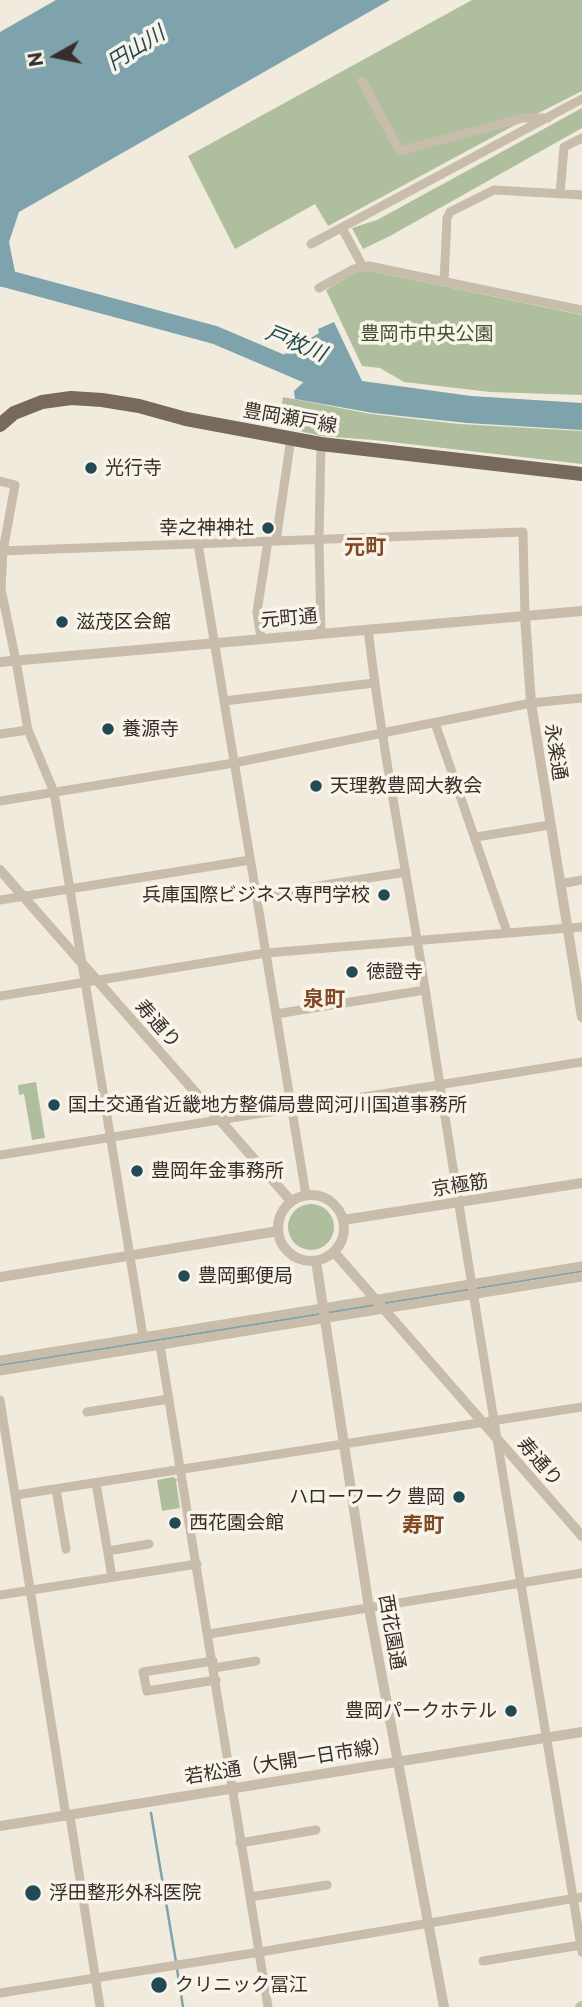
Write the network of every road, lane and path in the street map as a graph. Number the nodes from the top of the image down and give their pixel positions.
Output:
1 (362, 81) dead end
2 (582, 99) edge
3 (548, 118) junction
4 (582, 138) edge
5 (560, 194) junction
6 (582, 195) edge
7 (342, 228) junction
8 (311, 244) dead end
9 (363, 267) junction
10 (444, 281) junction
11 (318, 288) dead end
12 (582, 310) edge
13 (0, 425) edge
14 (290, 438) junction
15 (321, 444) junction
16 (582, 474) edge
17 (0, 481) edge
18 (319, 539) junction
19 (272, 541) junction
20 (198, 544) junction
21 (2, 551) edge
22 (0, 589) edge
23 (582, 611) edge
24 (525, 616) junction
25 (368, 629) junction
26 (320, 633) junction
27 (261, 638) junction
28 (214, 643) junction
29 (16, 661) junction
30 (0, 662) edge
31 (374, 683) junction
32 (582, 698) edge
33 (224, 701) junction
34 (531, 703) junction
35 (435, 723) junction
36 (28, 730) junction
37 (383, 733) junction
38 (0, 734) edge
39 (234, 762) junction
40 (54, 792) junction
41 (0, 801) edge
42 (550, 825) junction
43 (475, 837) junction
44 (250, 860) junction
45 (0, 870) edge
46 (407, 872) junction
47 (582, 880) edge
48 (560, 884) junction
49 (70, 889) junction
50 (23, 897) junction
51 (256, 897) junction
52 (0, 900) edge
53 (582, 927) edge
54 (567, 928) junction
55 (507, 932) junction
56 (417, 940) junction
57 (266, 953) junction
58 (82, 964) junction
59 (90, 982) junction
60 (425, 990) junction
61 (0, 996) edge
62 (276, 1014) junction
63 (582, 1017) edge
64 (582, 1062) edge
65 (440, 1084) junction
66 (292, 1108) junction
67 (219, 1119) junction
68 (110, 1137) junction
69 (0, 1155) edge
70 (582, 1183) edge
71 (306, 1195) junction
72 (291, 1201) junction
73 (459, 1203) junction
74 (343, 1220) junction
75 (278, 1231) junction
76 (334, 1252) junction
77 (131, 1256) junction
78 (316, 1261) junction
79 (582, 1266) edge
80 (0, 1277) edge
81 (582, 1277) edge
82 (473, 1289) junction
83 (375, 1300) junction
84 (384, 1310) junction
85 (323, 1314) junction
86 (143, 1336) junction
87 (160, 1345) junction
88 (0, 1360) edge
89 (0, 1371) edge
90 (169, 1399) junction
91 (0, 1400) edge
92 (582, 1407) edge
93 (87, 1412) dead end
94 (488, 1421) junction
95 (496, 1437) junction
96 (344, 1444) junction
97 (181, 1470) junction
98 (96, 1483) junction
99 (56, 1489) junction
100 (16, 1495) junction
101 (582, 1536) edge
102 (149, 1544) dead end
103 (66, 1549) dead end
104 (107, 1551) junction
105 (197, 1564) junction
106 (582, 1573) edge
107 (112, 1577) junction
108 (520, 1584) junction
109 (30, 1591) junction
110 (0, 1595) edge
111 (369, 1608) junction
112 (209, 1634) junction
113 (256, 1661) dead end
114 (213, 1665) junction
115 (216, 1681) junction
116 (582, 1732) edge
117 (547, 1737) junction
118 (397, 1761) junction
119 (232, 1787) junction
120 (68, 1816) junction
121 (0, 1826) edge
122 (316, 1830) dead end
123 (240, 1843) junction
124 (327, 1885) dead end
125 (250, 1897) junction
126 (578, 1897) edge
127 (429, 1923) junction
128 (582, 1949) edge
129 (260, 1952) junction
130 (483, 1961) dead end
131 (95, 1978) junction
132 (0, 1993) edge
133 (100, 2007) edge
134 (268, 2007) edge
135 (444, 2007) edge

1 - 3 street
2 - 3 street
3 - 7 street
4 - 5 street
5 - 6 street
5 - 10 street
7 - 8 street
7 - 9 street
9 - 10 street
9 - 11 street
10 - 12 street
13 - 14 main road, 豊岡瀬戸線
14 - 15 main road, 豊岡瀬戸線
14 - 19 street
15 - 16 main road, 豊岡瀬戸線
15 - 18 street
17 - 21 street
18 - 19 street
18 - 24 street
18 - 26 street
19 - 20 street
19 - 27 street
20 - 21 street
20 - 28 street
21 - 22 street
22 - 29 street
23 - 24 street, 元町通
24 - 25 street, 元町通
24 - 34 street, 永楽通
25 - 26 street, 元町通
25 - 31 street
26 - 27 street, 元町通
27 - 28 street, 元町通
28 - 29 street, 元町通
28 - 33 street
29 - 30 street, 元町通
29 - 36 street
31 - 33 street
31 - 37 street
32 - 34 street
33 - 39 street
34 - 35 street
34 - 42 street, 永楽通
35 - 37 street
35 - 43 street
36 - 38 street
36 - 40 street
37 - 39 street
37 - 46 street
39 - 40 street
39 - 44 street
40 - 41 street
40 - 49 street
42 - 43 street
42 - 48 street, 永楽通
43 - 55 street
44 - 49 street
44 - 51 street
45 - 50 street, 寿通り
46 - 51 street
46 - 56 street
47 - 48 street
48 - 54 street, 永楽通
49 - 50 street
49 - 58 street
50 - 52 street
50 - 58 street, 寿通り
51 - 57 street
53 - 54 street
54 - 55 street
54 - 63 street, 永楽通
55 - 56 street
56 - 57 street
56 - 60 street
57 - 59 street
57 - 62 street
58 - 59 street, 寿通り
59 - 61 street
59 - 67 street, 寿通り
59 - 68 street
60 - 62 street
60 - 65 street
62 - 66 street
64 - 65 street
65 - 66 street
65 - 73 street
66 - 67 street
66 - 71 street
67 - 68 street
67 - 72 street, 寿通り
68 - 69 street
68 - 77 street
70 - 73 street, 京極筋
71 - 72 street
71 - 74 street
72 - 75 street
73 - 74 street, 京極筋
73 - 82 street
74 - 76 street
75 - 77 street
75 - 78 street
76 - 78 street
76 - 83 street, 寿通り
77 - 80 street
77 - 86 street
78 - 85 street, 西花園通
79 - 82 street
81 - 82 street
82 - 83 street
82 - 84 street
82 - 94 street
83 - 84 street, 寿通り
83 - 85 street
84 - 85 street
84 - 94 street, 寿通り
85 - 86 street
85 - 87 street
85 - 96 street, 西花園通
86 - 88 street
87 - 89 street
87 - 90 street
90 - 93 street
90 - 97 street
91 - 100 street
92 - 94 street
94 - 95 street, 寿通り
94 - 96 street
95 - 101 street, 寿通り
95 - 108 street
96 - 97 street
96 - 111 street, 西花園通
97 - 98 street
97 - 105 street
98 - 99 street
98 - 104 street
99 - 100 street
99 - 103 street
100 - 109 street
102 - 104 street
104 - 107 street
105 - 107 street
105 - 112 street
106 - 108 street
107 - 109 street
108 - 111 street
108 - 117 street
109 - 110 street
109 - 120 street
111 - 112 street
111 - 118 street, 西花園通
112 - 114 street
113 - 114 street
114 - 115 street
114 - 115 street
115 - 119 street
116 - 117 street, 若松通（大開一日市線）
117 - 118 street, 若松通（大開一日市線）
117 - 126 street
118 - 119 street, 若松通（大開一日市線）
118 - 127 street, 西花園通
119 - 120 street, 若松通（大開一日市線）
119 - 123 street
120 - 121 street, 若松通（大開一日市線）
120 - 131 street
122 - 123 street
123 - 125 street
124 - 125 street
125 - 129 street
126 - 127 street
126 - 128 street
127 - 129 street
127 - 135 street, 西花園通
128 - 130 street
129 - 131 street
129 - 134 street
131 - 132 street
131 - 133 street

